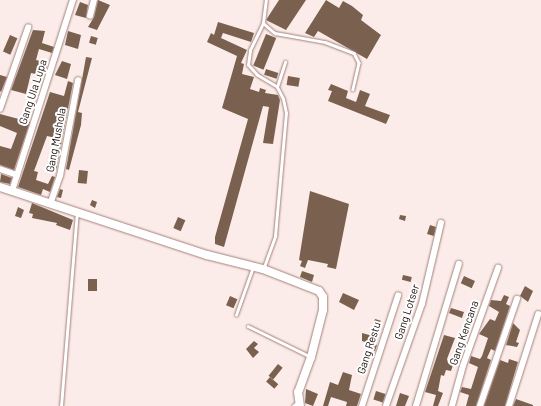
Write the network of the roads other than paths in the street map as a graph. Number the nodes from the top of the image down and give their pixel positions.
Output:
1 (73, 0) edge
2 (94, 0) edge
3 (266, 0) edge
4 (90, 16) dead end
5 (263, 23) junction
6 (28, 28) dead end
7 (285, 62) dead end
8 (78, 81) dead end
9 (277, 87) junction
10 (353, 90) dead end
11 (0, 109) edge
12 (0, 169) edge
13 (17, 175) junction
14 (0, 187) edge
15 (12, 191) junction
16 (51, 202) junction
17 (77, 211) junction
18 (442, 223) dead end
19 (459, 264) dead end
20 (253, 267) junction
21 (498, 268) dead end
22 (263, 269) junction
23 (398, 296) dead end
24 (516, 299) dead end
25 (538, 314) dead end
26 (236, 315) dead end
27 (248, 326) dead end
28 (312, 357) junction
29 (297, 405) edge
30 (61, 406) edge
31 (362, 406) edge
32 (386, 406) edge
33 (416, 406) edge
34 (452, 406) edge
35 (480, 406) edge
36 (509, 406) edge

1 - 13 street, Gang Ula Lupa
2 - 4 street
3 - 5 lane
5 - 9 lane
5 - 10 lane
6 - 11 street
7 - 9 lane
8 - 16 street, Gang Mushola
9 - 22 lane
12 - 13 street
13 - 15 street, Gang Ula Lupa
14 - 15 main road
15 - 16 main road
16 - 17 main road
17 - 20 main road
17 - 30 lane
18 - 32 street, Gang Lotser
19 - 33 street
20 - 22 main road
20 - 26 lane
21 - 34 street, Gang Kencana
22 - 28 main road
23 - 31 street, Gang Restu
24 - 35 street
25 - 36 street
27 - 28 lane
28 - 29 main road

